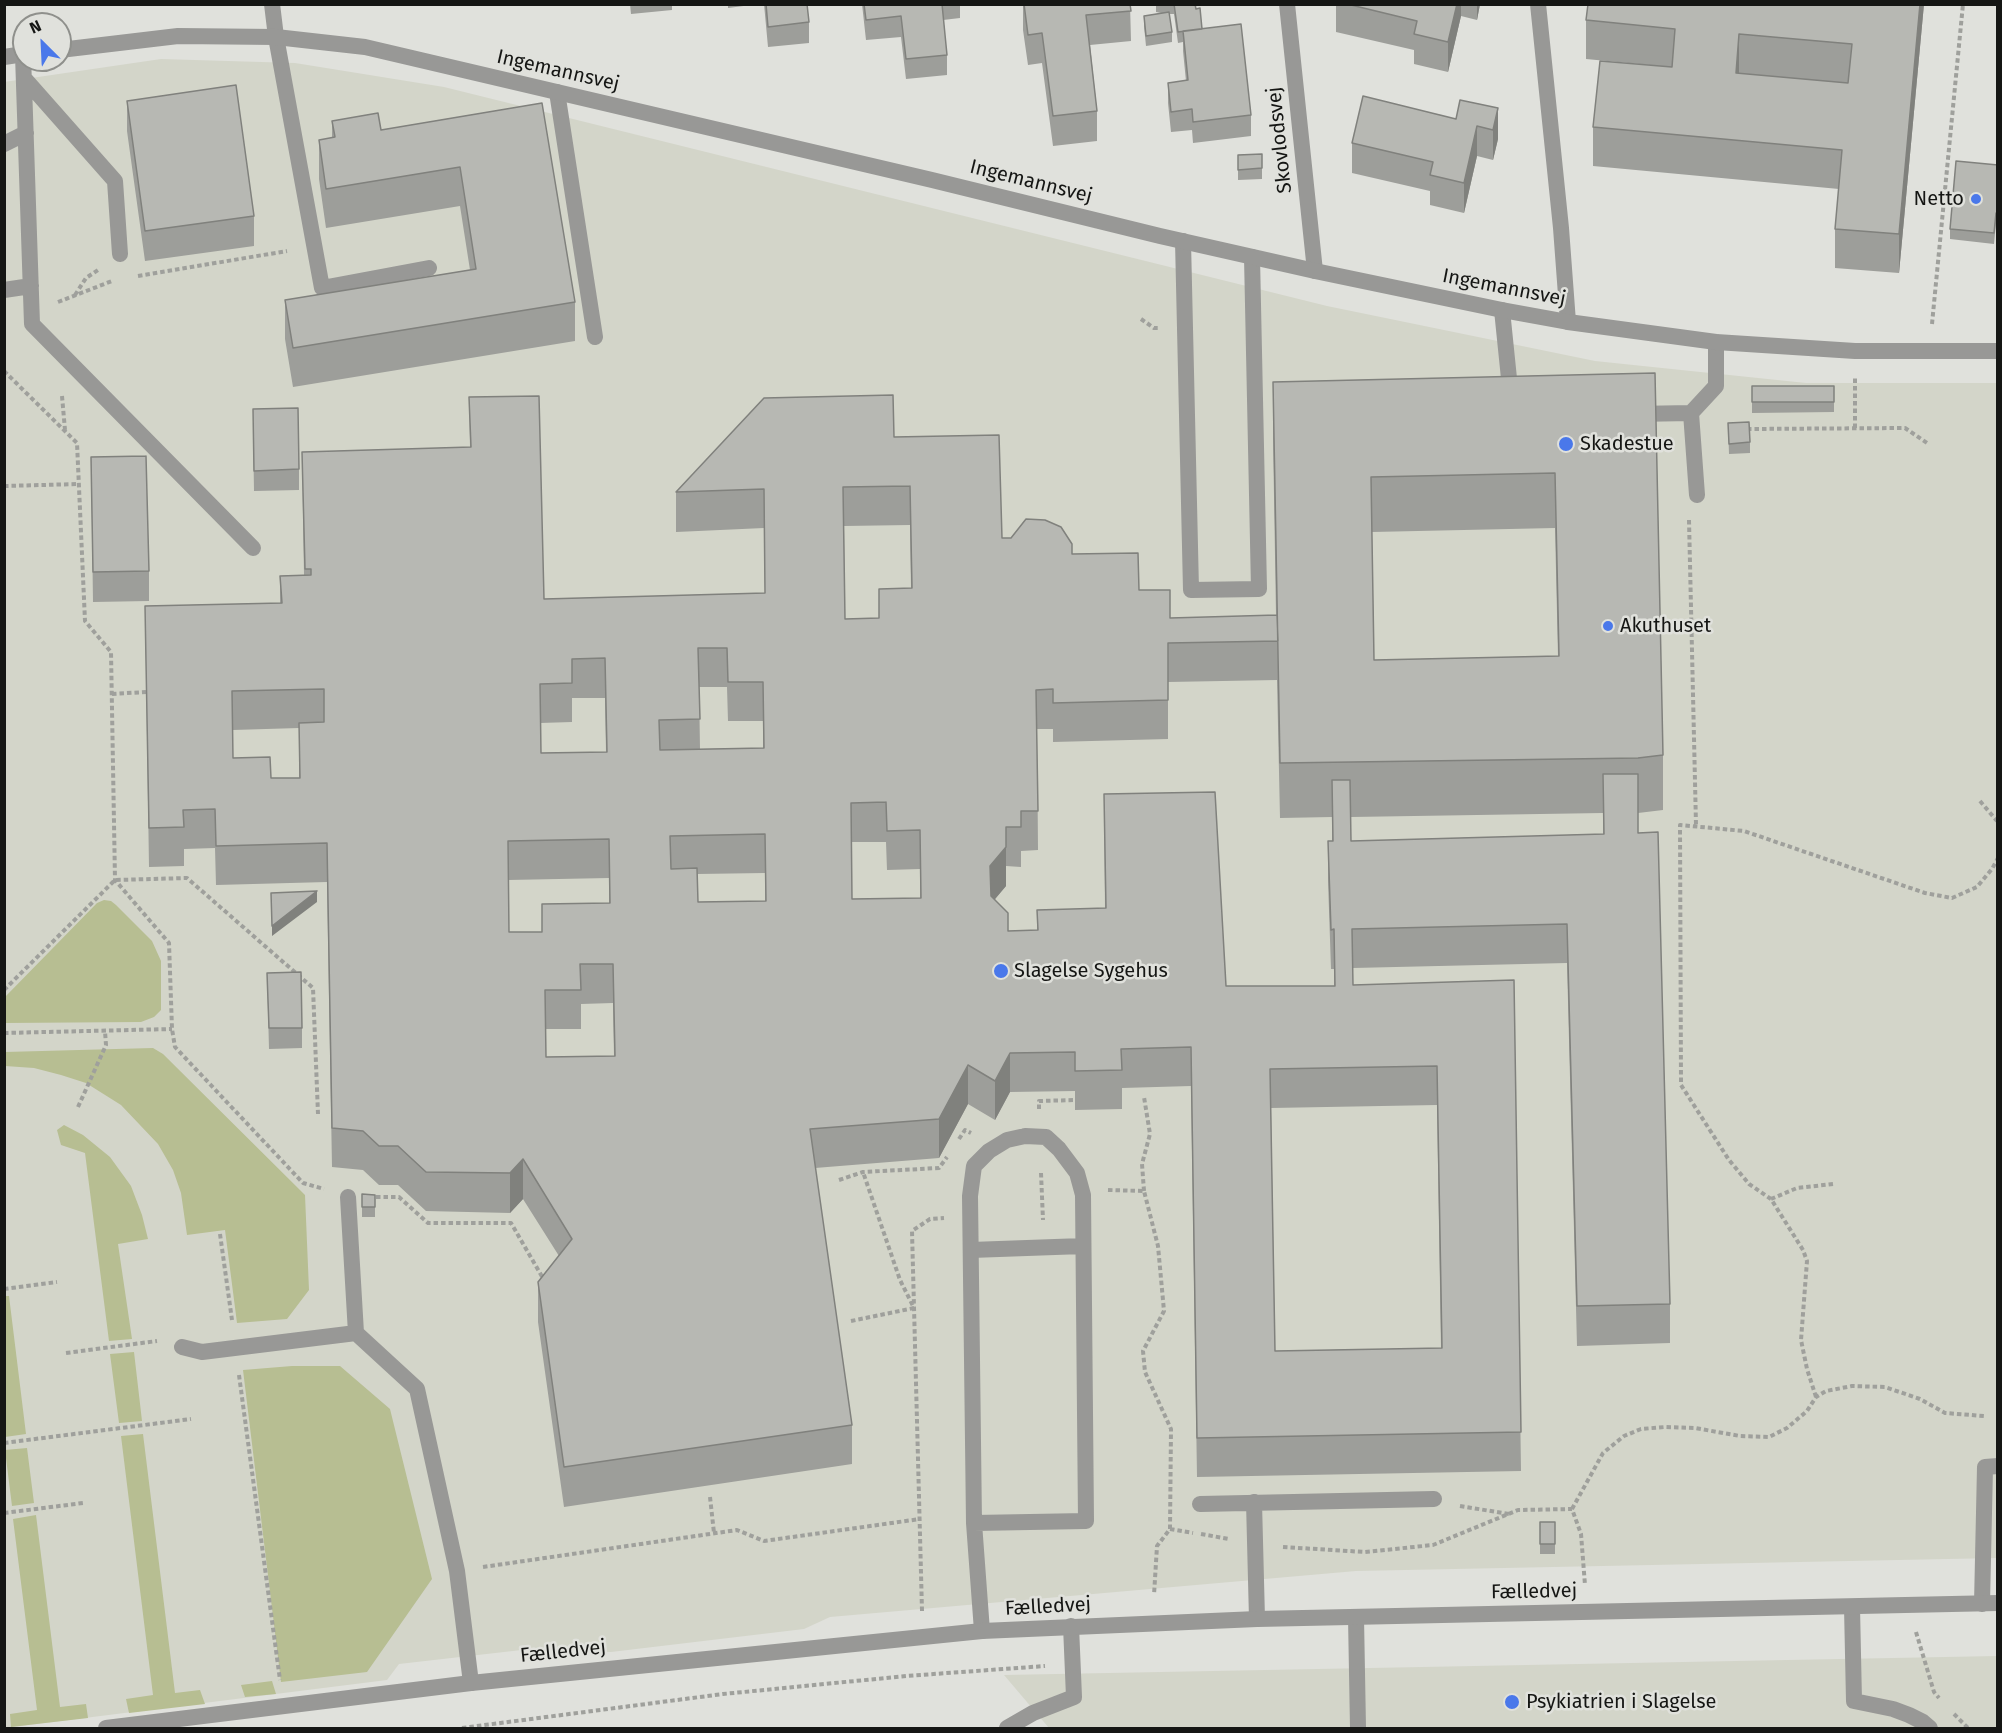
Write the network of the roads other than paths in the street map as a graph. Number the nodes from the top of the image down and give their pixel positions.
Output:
1 (272, 4) edge
2 (1287, 4) edge
3 (1538, 4) edge
4 (276, 37) junction
5 (72, 49) edge
6 (24, 72) edge
7 (24, 78) junction
8 (557, 92) junction
9 (26, 133) junction
10 (4, 144) edge
11 (1182, 241) junction
12 (120, 254) road end
13 (1252, 257) junction
14 (429, 268) dead end
15 (1315, 271) junction
16 (31, 286) junction
17 (4, 290) edge
18 (1502, 310) junction
19 (1568, 322) junction
20 (595, 337) dead end
21 (1716, 342) junction
22 (1998, 351) edge
23 (1691, 413) junction
24 (1620, 414) edge
25 (1512, 415) edge
26 (1697, 495) road end
27 (253, 548) dead end
28 (348, 1197) road end
29 (1083, 1246) junction
30 (971, 1250) junction
31 (356, 1333) junction
32 (182, 1347) road end
33 (1998, 1466) edge
34 (1434, 1498) road end
35 (1254, 1502) junction
36 (1200, 1504) dead end
37 (974, 1523) junction
38 (1990, 1604) edge
39 (1852, 1607) junction
40 (1356, 1617) junction
41 (1257, 1619) junction
42 (1071, 1626) junction
43 (982, 1631) junction
44 (471, 1683) junction
45 (106, 1728) edge
46 (1007, 1728) edge
47 (1358, 1728) edge
48 (1930, 1728) edge

1 - 4 street
2 - 15 street, Skovlodsvej
3 - 19 street
4 - 5 street, Ingemannsvej
4 - 8 street, Ingemannsvej
4 - 14 street
6 - 7 street
7 - 9 street
7 - 12 street
8 - 11 street, Ingemannsvej
8 - 20 street
9 - 10 street
9 - 16 street
11 - 13 street, Ingemannsvej
11 - 13 street
13 - 15 street, Ingemannsvej
15 - 18 street, Ingemannsvej
16 - 17 street
16 - 27 street
18 - 19 street, Ingemannsvej
18 - 25 street
19 - 21 street, Ingemannsvej
21 - 22 street, Ingemannsvej
21 - 23 street
23 - 24 street
23 - 26 street
28 - 31 street
29 - 30 street
29 - 30 street
29 - 37 street
30 - 37 street
31 - 32 street
31 - 44 street
33 - 38 street
34 - 35 street
35 - 36 street
35 - 41 street
37 - 43 street
38 - 39 street, Fælledvej
39 - 40 street, Fælledvej
39 - 48 street
40 - 41 street, Fælledvej
40 - 47 street
41 - 42 street, Fælledvej
42 - 43 street, Fælledvej
42 - 46 street
43 - 44 street, Fælledvej
44 - 45 street, Fælledvej

